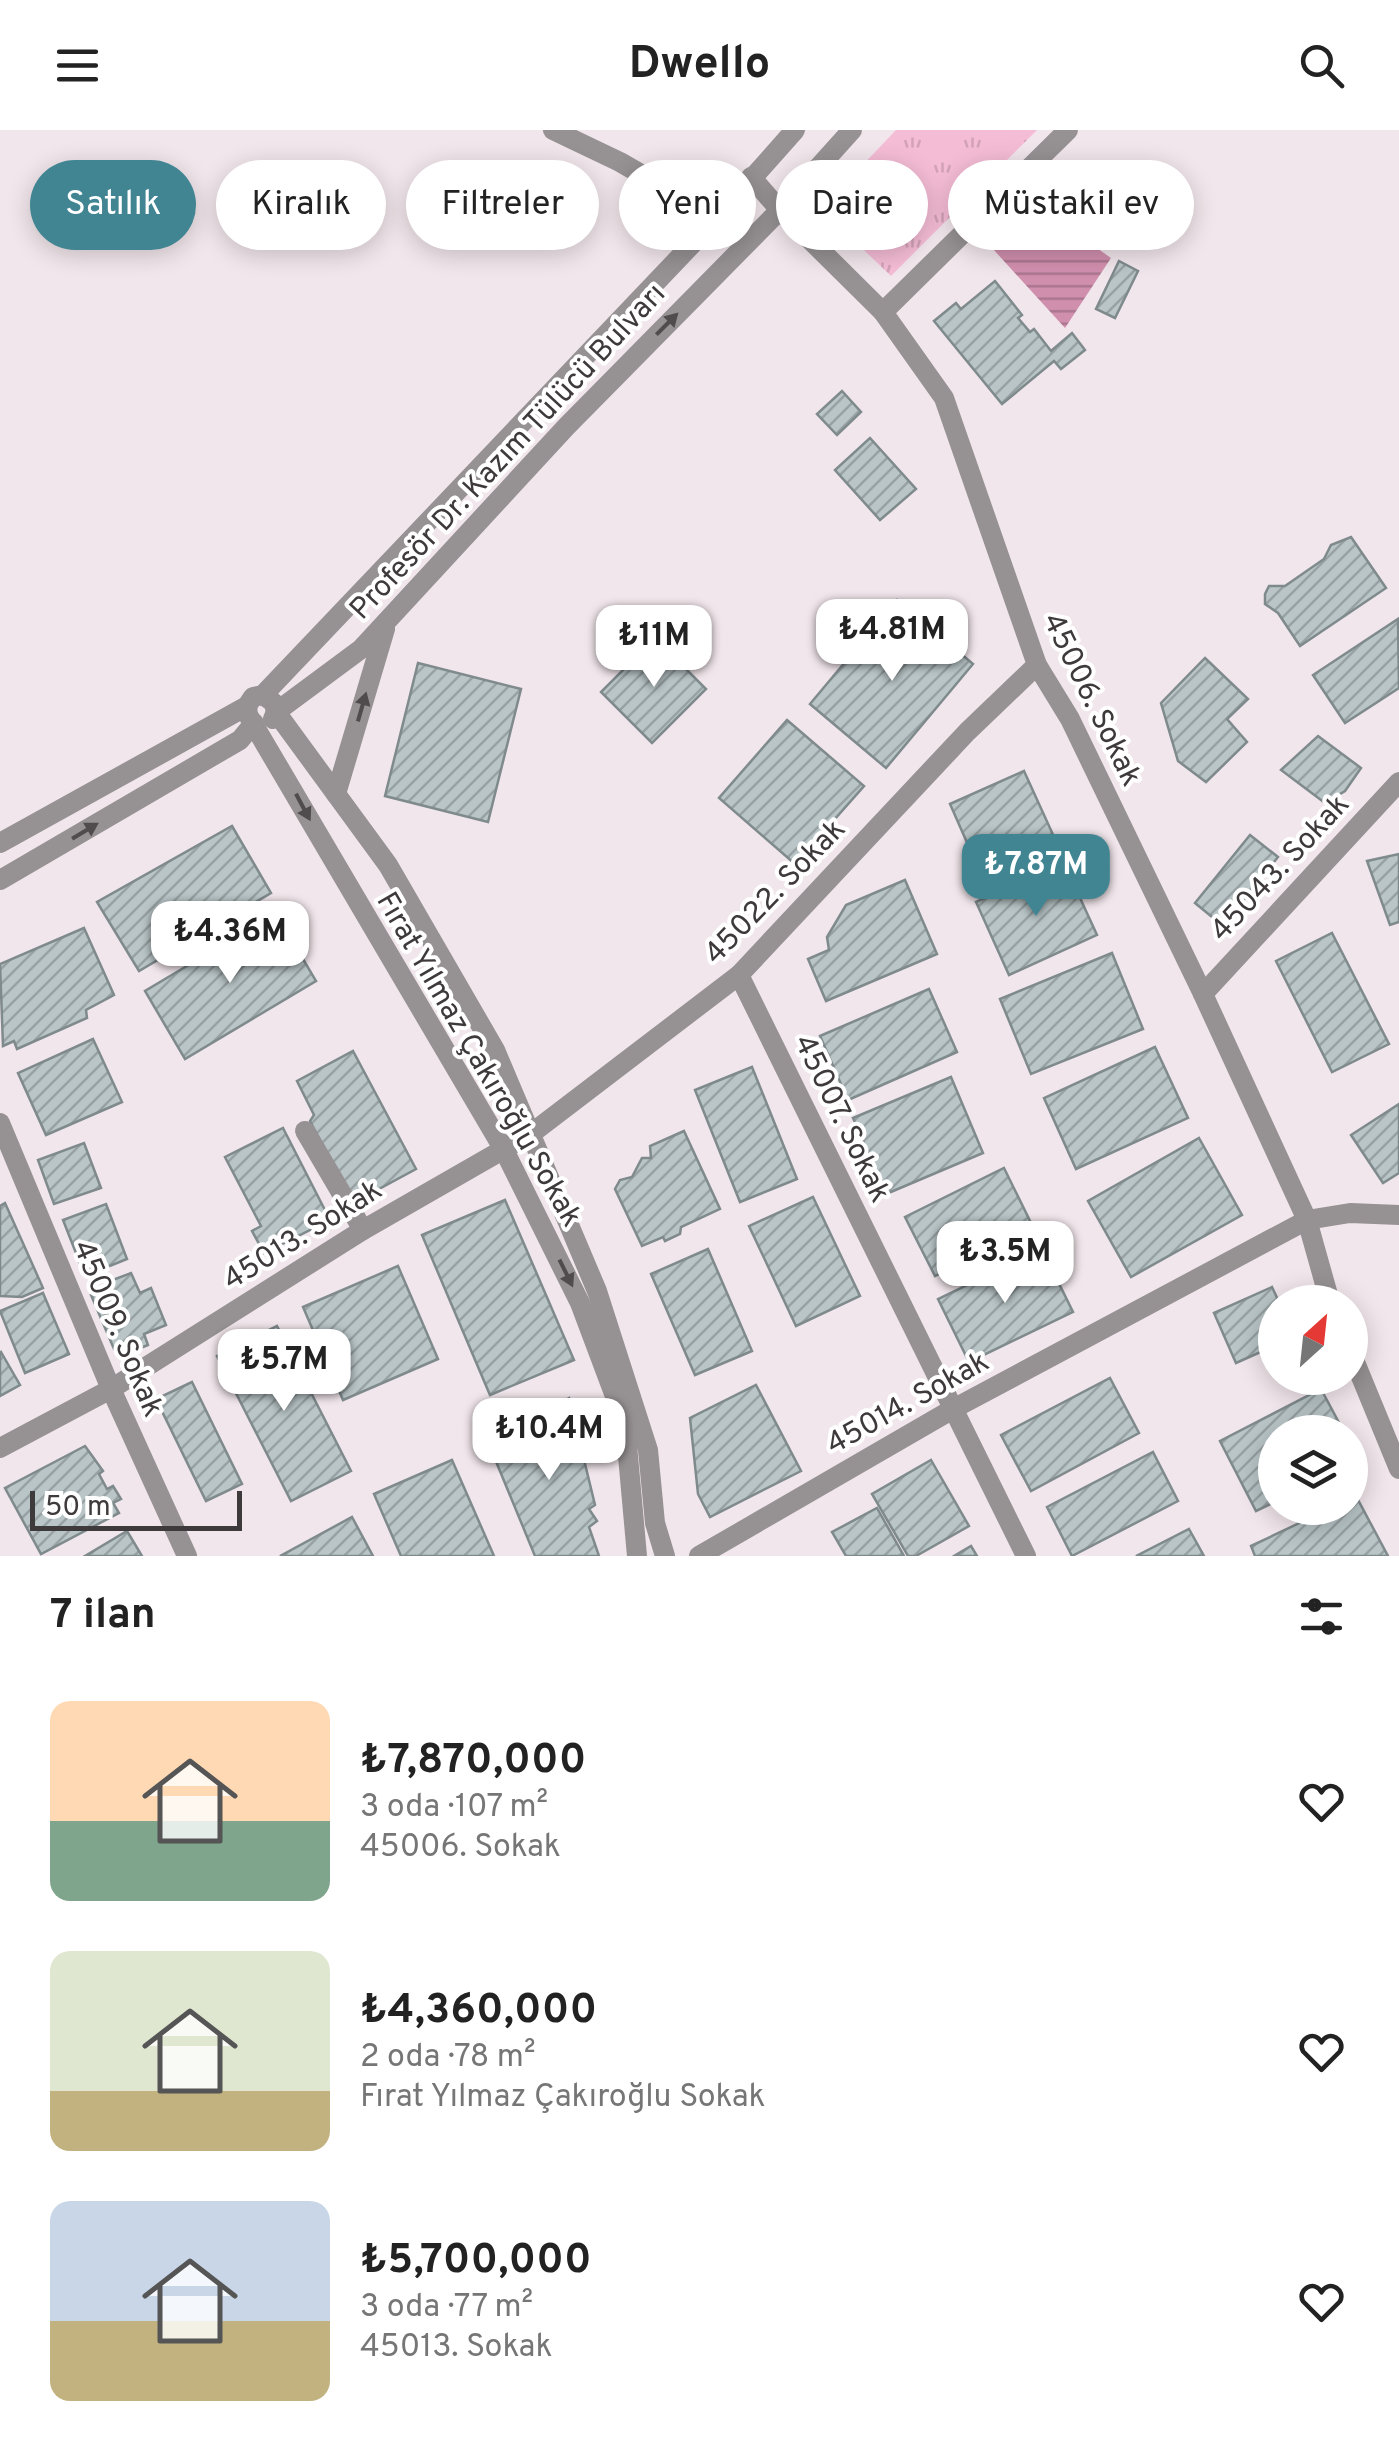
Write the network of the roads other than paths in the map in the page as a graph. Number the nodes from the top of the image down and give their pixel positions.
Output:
1 (553, 130) edge
2 (795, 130) edge
3 (852, 130) edge
4 (1068, 130) edge
5 (825, 160) edge
6 (619, 162) edge
7 (756, 172) edge
8 (756, 183) edge
9 (776, 205) edge
10 (776, 214) edge
11 (687, 250) edge
12 (820, 250) edge
13 (883, 312) junction
14 (388, 620) junction
15 (1036, 665) junction
16 (257, 712) junction
17 (1399, 782) edge
18 (336, 794) junction
19 (0, 843) edge
20 (0, 880) edge
21 (740, 974) junction
22 (1203, 994) junction
23 (0, 1122) edge
24 (305, 1131) dead end
25 (532, 1134) junction
26 (504, 1150) junction
27 (1399, 1215) edge
28 (1307, 1220) junction
29 (362, 1230) junction
30 (1325, 1285) edge
31 (112, 1390) junction
32 (1368, 1394) edge
33 (952, 1408) junction
34 (0, 1448) edge
35 (1399, 1469) edge
36 (187, 1556) edge
37 (638, 1556) edge
38 (665, 1556) edge
39 (698, 1556) edge
40 (1026, 1556) edge

1 - 6 street
2 - 7 street, Profesör Dr. Kazım Tülücü Bulvarı
3 - 5 street, Profesör Dr. Kazım Tülücü Bulvarı
4 - 13 street
8 - 9 street, 45006. Sokak
14 -> 10 street, Profesör Dr. Kazım Tülücü Bulvarı
11 - 16 street, Profesör Dr. Kazım Tülücü Bulvarı
12 - 13 street, 45006. Sokak
13 - 15 street, 45006. Sokak
14 - 16 street, Profesör Dr. Kazım Tülücü Bulvarı
18 -> 14 street
15 - 21 street, 45022. Sokak
15 - 22 street, 45006. Sokak
16 - 18 street, Fırat Yılmaz Çakıroğlu Sokak
16 - 19 street, Profesör Dr. Kazım Tülücü Bulvarı
20 -> 16 street, Profesör Dr. Kazım Tülücü Bulvarı
16 -> 26 street, Fırat Yılmaz Çakıroğlu Sokak
17 - 22 street, 45043. Sokak
18 - 25 street, Fırat Yılmaz Çakıroğlu Sokak
21 - 25 street, 45022. Sokak
21 - 33 street, 45007. Sokak
22 - 28 street, 45006. Sokak
23 - 31 street, 45009. Sokak
24 - 29 street
25 - 26 street, 45013. Sokak
25 - 38 street, Fırat Yılmaz Çakıroğlu Sokak
26 - 29 street, 45013. Sokak
26 -> 37 street, Fırat Yılmaz Çakıroğlu Sokak
27 - 28 street
28 - 30 street, 45006. Sokak
28 - 33 street, 45014. Sokak
29 - 31 street, 45013. Sokak
31 - 34 street, 45013. Sokak
31 - 36 street, 45009. Sokak
32 - 35 street
33 - 39 street, 45014. Sokak
33 - 40 street, 45007. Sokak

